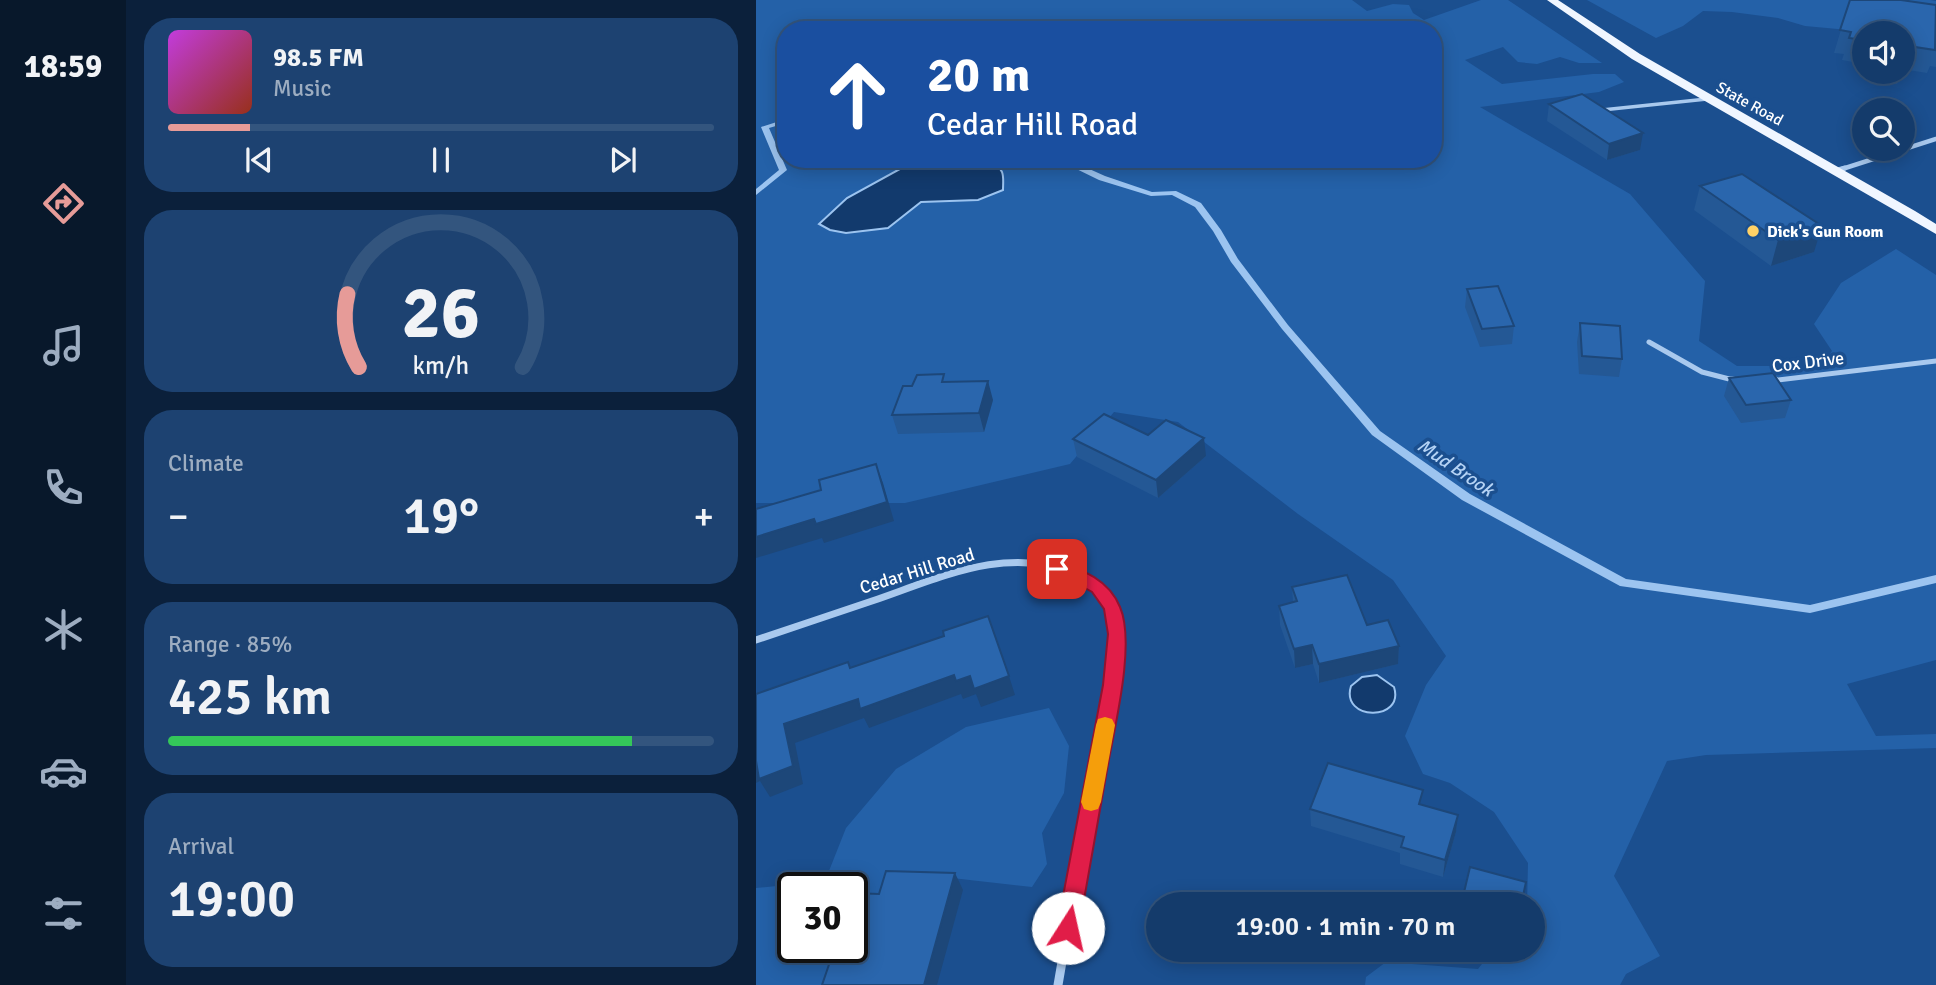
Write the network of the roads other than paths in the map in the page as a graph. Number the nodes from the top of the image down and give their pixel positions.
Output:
1 (1552, 0) edge
2 (1710, 99) junction
3 (1598, 110) edge
4 (1936, 139) edge
5 (1838, 170) junction
6 (1936, 230) edge
7 (1649, 342) dead end
8 (1936, 360) edge
9 (1751, 381) edge
10 (1762, 382) edge
11 (756, 640) edge
12 (1058, 985) edge

1 - 2 main road, State Road
2 - 3 lane
2 - 5 main road, State Road
4 - 5 street
5 - 6 main road, State Road
7 - 9 street, Cox Drive
8 - 10 street, Cox Drive
11 - 12 street, Cedar Hill Road

